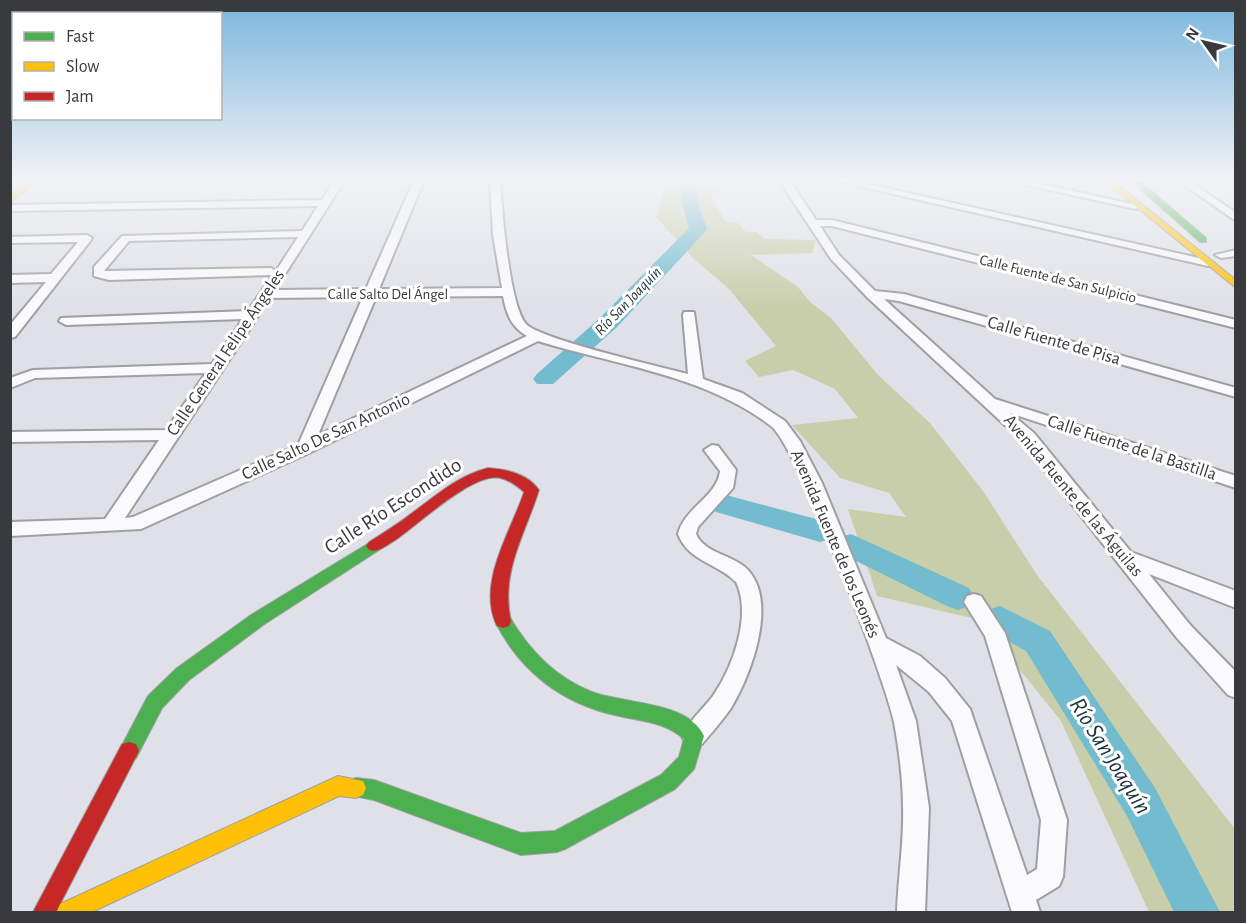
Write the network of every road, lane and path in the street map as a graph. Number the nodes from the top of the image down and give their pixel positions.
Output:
1 (311, 223) edge
2 (401, 223) edge
3 (497, 223) edge
4 (811, 223) edge
5 (832, 223) edge
6 (1030, 223) edge
7 (1158, 223) edge
8 (1186, 223) edge
9 (304, 234) junction
10 (10, 240) edge
11 (1231, 260) edge
12 (1208, 263) junction
13 (271, 272) dead end
14 (56, 278) junction
15 (10, 279) edge
16 (1236, 285) edge
17 (509, 292) junction
18 (266, 294) junction
19 (371, 294) junction
20 (872, 294) junction
21 (253, 315) junction
22 (689, 315) dead end
23 (66, 321) dead end
24 (1236, 324) edge
25 (10, 334) edge
26 (537, 336) junction
27 (216, 368) junction
28 (696, 381) junction
29 (10, 384) edge
30 (1236, 393) edge
31 (993, 402) junction
32 (171, 435) junction
33 (10, 437) edge
34 (305, 448) junction
35 (712, 450) dead end
36 (1236, 482) edge
37 (111, 524) junction
38 (10, 529) edge
39 (1125, 558) junction
40 (1236, 600) edge
41 (974, 602) dead end
42 (878, 644) junction
43 (1236, 688) edge
44 (694, 736) junction
45 (1023, 903) edge
46 (44, 912) edge
47 (68, 912) edge
48 (911, 912) edge

1 - 9 street, Calle General Felipe Ángeles
2 - 19 street
3 - 17 street, Avenida Fuente de los Leonés
4 - 20 street, Avenida Fuente de las Águilas
5 - 24 street, Calle Fuente de San Sulpicio
6 - 12 street
7 - 12 street
8 - 11 street
9 - 13 street
9 - 18 street, Calle General Felipe Ángeles
10 - 14 street
11 - 12 street
12 - 16 street
14 - 15 street
14 - 25 street
17 - 19 street, Calle Salto Del Ángel
17 - 26 street, Avenida Fuente de los Leonés
18 - 19 street, Calle Salto Del Ángel
18 - 21 street, Calle General Felipe Ángeles
19 - 34 street
20 - 30 street, Calle Fuente de Pisa
20 - 31 street, Avenida Fuente de las Águilas
21 - 23 street
21 - 27 street, Calle General Felipe Ángeles
22 - 28 street
26 - 28 street, Avenida Fuente de los Leonés
26 - 34 street, Calle Salto De San Antonio
27 - 29 street
27 - 32 street, Calle General Felipe Ángeles
28 - 42 street, Avenida Fuente de los Leonés
31 - 36 street, Calle Fuente de la Bastilla
31 - 39 street, Avenida Fuente de las Águilas
32 - 33 street
32 - 37 street, Calle General Felipe Ángeles
34 - 37 street, Calle Salto De San Antonio
35 - 44 street
37 - 38 street, Calle Salto De San Antonio
39 - 40 street
39 - 43 street, Avenida Fuente de las Águilas
41 - 45 street
42 - 45 street
42 - 48 street, Avenida Fuente de los Leonés
44 - 46 street, Calle Río Escondido
44 - 47 street

